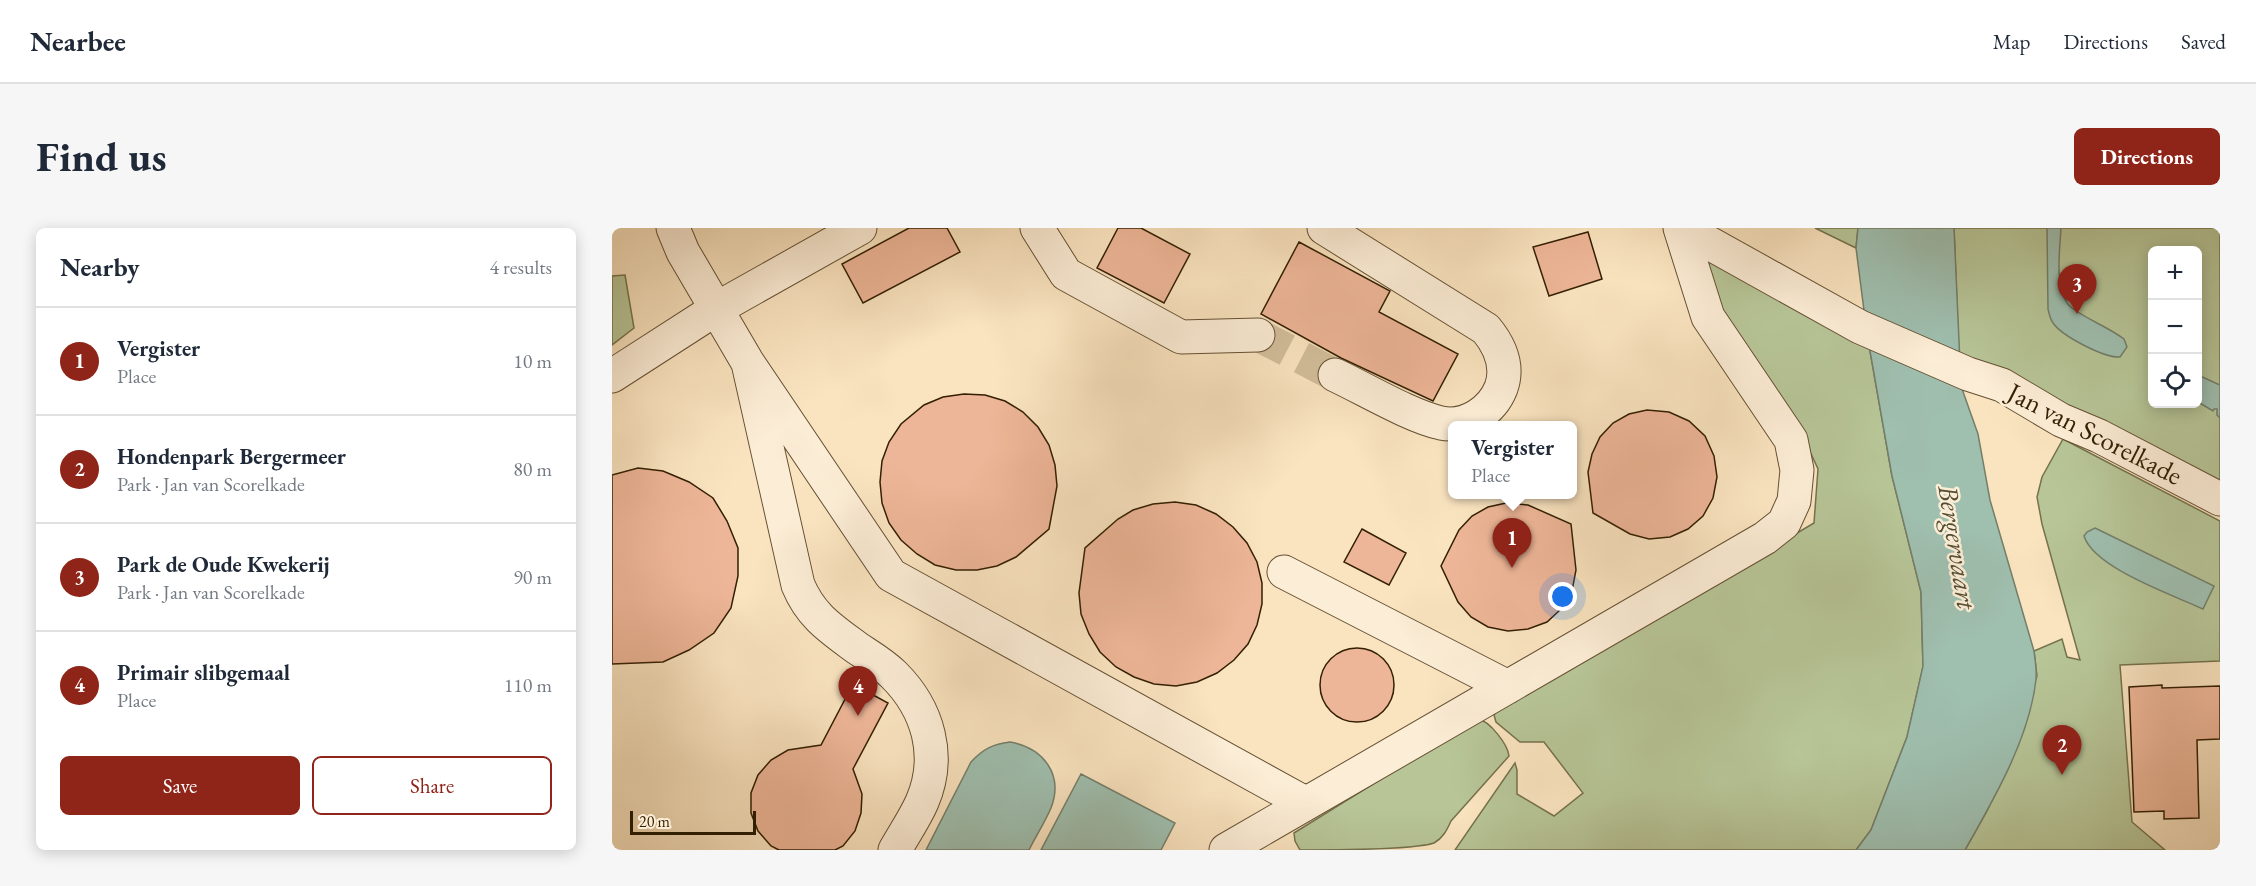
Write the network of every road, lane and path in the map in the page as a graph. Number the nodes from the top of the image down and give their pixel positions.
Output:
1 (673, 228) edge
2 (860, 228) edge
3 (1037, 228) edge
4 (1324, 228) edge
5 (1681, 228) edge
6 (716, 309) junction
7 (1258, 335) tunnel mouth
8 (748, 363) junction
9 (1335, 375) tunnel mouth
10 (612, 376) edge
11 (1466, 421) edge
12 (1448, 423) edge
13 (2220, 499) edge
14 (1284, 572) dead end
15 (1508, 687) junction
16 (1305, 803) junction
17 (895, 850) edge
18 (1226, 850) edge

1 - 6 street
2 - 6 street
3 - 7 street
4 - 11 street
5 - 13 street, Jan van Scorelkade
5 - 15 street
6 - 8 street
6 - 10 street
8 - 16 street
8 - 17 street
9 - 12 street
14 - 15 street
15 - 16 street
16 - 18 street

